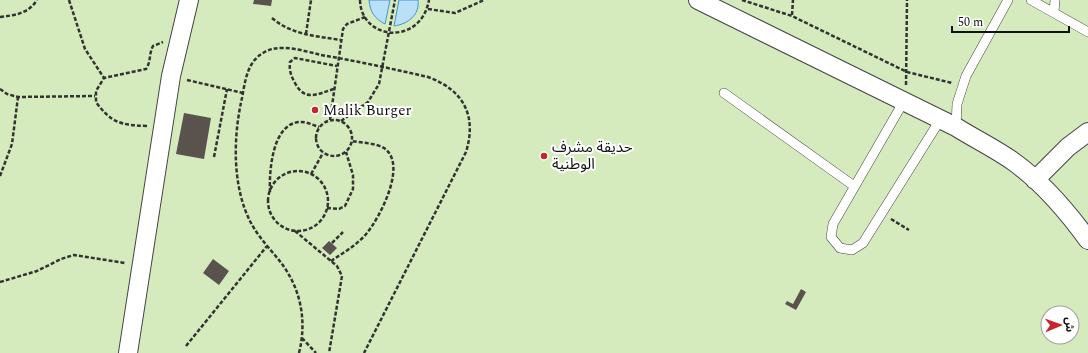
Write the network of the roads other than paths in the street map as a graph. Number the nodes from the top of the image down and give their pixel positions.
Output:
1 (189, 0) edge
2 (698, 0) edge
3 (1008, 0) edge
4 (1031, 0) edge
5 (1054, 0) edge
6 (1054, 12) junction
7 (1088, 32) edge
8 (724, 93) dead end
9 (904, 101) junction
10 (948, 124) junction
11 (1088, 132) edge
12 (1035, 180) junction
13 (854, 186) junction
14 (1088, 240) edge
15 (128, 353) edge

1 - 15 street
2 - 9 street
3 - 10 lane
4 - 6 lane
5 - 6 lane
6 - 7 lane
8 - 13 lane
9 - 10 street
9 - 13 lane
10 - 12 street
10 - 13 lane
11 - 12 street
12 - 14 street

